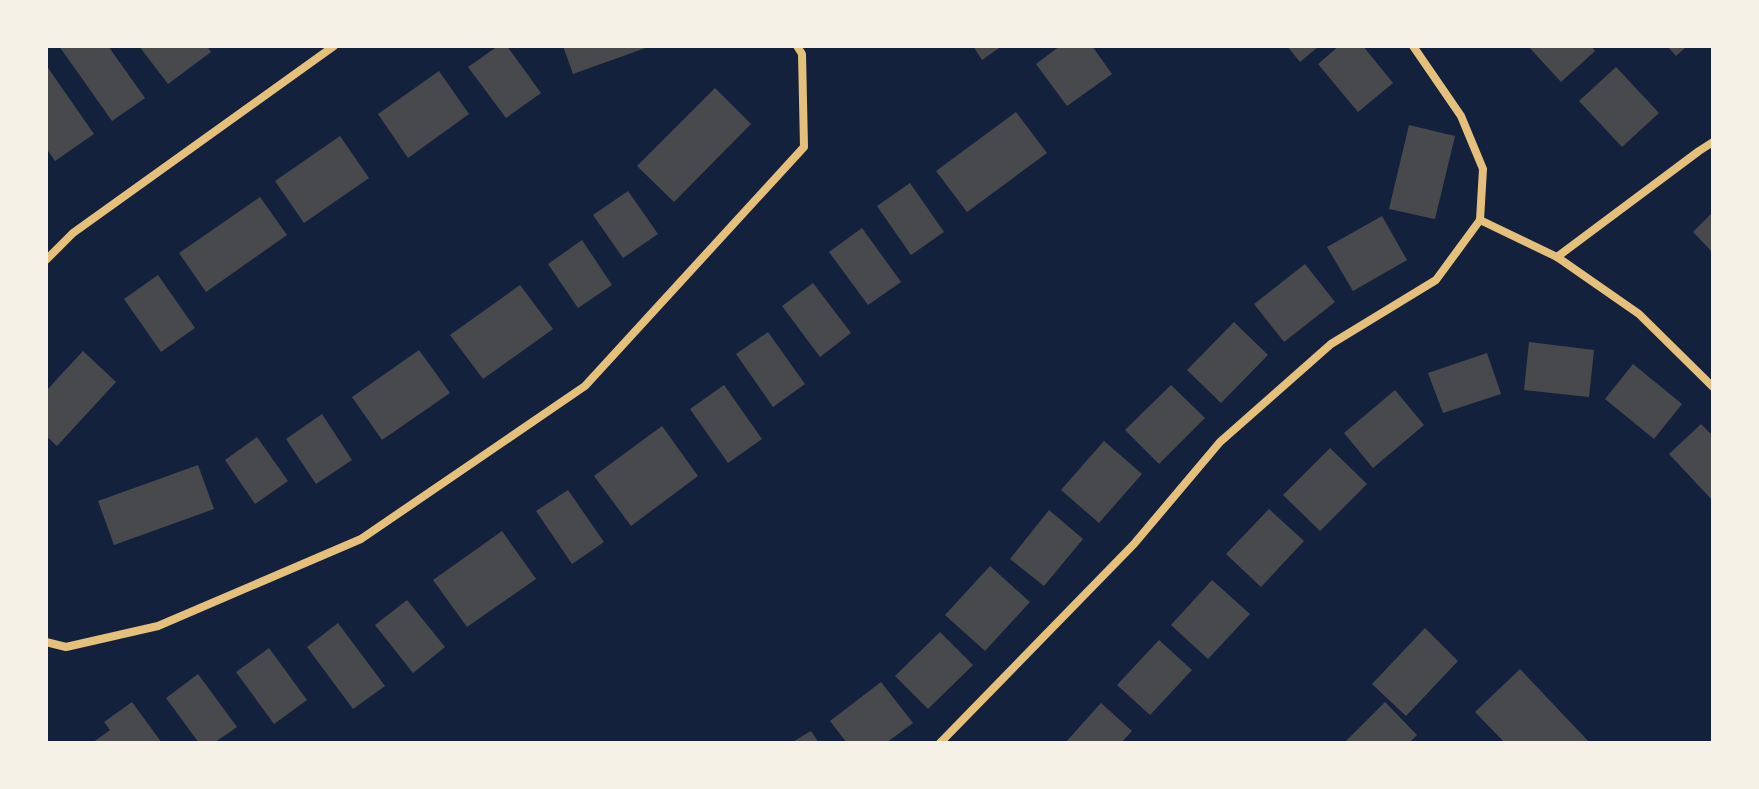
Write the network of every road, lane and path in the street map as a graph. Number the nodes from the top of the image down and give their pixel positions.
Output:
1 (334, 46) edge
2 (797, 46) edge
3 (1413, 46) edge
4 (1713, 142) edge
5 (1480, 220) junction
6 (1557, 257) junction
7 (46, 260) edge
8 (1713, 387) edge
9 (46, 642) edge
10 (940, 743) edge

1 - 7 street
2 - 9 street
3 - 5 street
4 - 6 street
5 - 6 street
5 - 10 street
6 - 8 street

